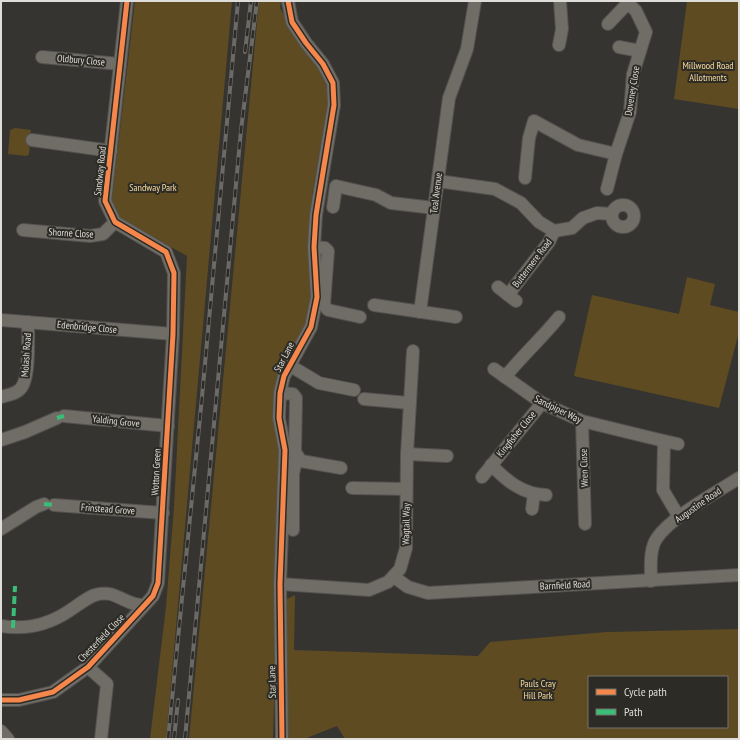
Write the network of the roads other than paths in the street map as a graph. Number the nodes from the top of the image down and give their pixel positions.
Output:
1 (127, 1) edge
2 (288, 1) edge
3 (475, 1) edge
4 (560, 1) edge
5 (627, 2) edge
6 (608, 24) dead end
7 (559, 45) dead end
8 (619, 46) dead end
9 (640, 51) junction
10 (42, 57) dead end
11 (120, 64) junction
12 (32, 140) dead end
13 (111, 151) junction
14 (616, 154) junction
15 (524, 178) dead end
16 (438, 181) junction
17 (607, 189) dead end
18 (333, 207) dead end
19 (434, 208) junction
20 (612, 214) dead end
21 (115, 222) junction
22 (23, 230) dead end
23 (554, 231) junction
24 (314, 247) junction
25 (498, 287) dead end
26 (374, 305) dead end
27 (420, 312) junction
28 (360, 317) dead end
29 (456, 317) dead end
30 (559, 317) dead end
31 (1, 320) edge
32 (28, 322) junction
33 (173, 334) junction
34 (413, 351) dead end
35 (289, 365) junction
36 (494, 369) dead end
37 (505, 377) junction
38 (354, 390) dead end
39 (280, 392) junction
40 (1, 397) edge
41 (364, 400) dead end
42 (409, 403) junction
43 (542, 403) junction
44 (582, 421) junction
45 (168, 426) junction
46 (1, 440) edge
47 (664, 441) junction
48 (678, 444) dead end
49 (407, 454) junction
50 (447, 456) dead end
51 (297, 457) junction
52 (491, 465) junction
53 (340, 468) dead end
54 (482, 477) dead end
55 (739, 478) edge
56 (352, 488) dead end
57 (406, 488) junction
58 (532, 509) dead end
59 (163, 514) junction
60 (678, 517) junction
61 (589, 518) dead end
62 (1, 529) edge
63 (292, 530) dead end
64 (739, 574) edge
65 (394, 577) junction
66 (651, 581) junction
67 (280, 584) junction
68 (144, 605) junction
69 (1, 626) edge
70 (88, 666) junction
71 (1, 700) edge
72 (1, 731) edge
73 (8, 739) edge
74 (101, 739) edge
75 (282, 739) edge

1 - 11 street, Sandway Road
2 - 24 street, Star Lane
3 - 16 street, Teal Avenue
4 - 7 street
5 - 6 street, Doveney Close
5 - 9 street, Doveney Close
8 - 9 street
9 - 14 street, Doveney Close
10 - 11 street, Oldbury Close
11 - 13 street, Sandway Road
12 - 13 street
13 - 21 street, Sandway Road
14 - 15 street
14 - 17 street, Doveney Close
16 - 19 street, Teal Avenue
16 - 23 street, Buttermere Road
18 - 19 street
19 - 27 street, Teal Avenue
20 - 23 street, Buttermere Road
21 - 22 street, Shorne Close
21 - 33 street
23 - 25 street, Buttermere Road
24 - 28 street
24 - 35 street, Star Lane
26 - 27 street
27 - 29 street
30 - 37 street
31 - 32 street, Edenbridge Close
32 - 33 street, Edenbridge Close
32 - 40 street, Molash Road
33 - 45 street, Wotton Green
34 - 42 street, Wagtail Way
35 - 38 street, Star Lane
35 - 39 street, Star Lane
36 - 37 street, Sandpiper Way
37 - 43 street, Sandpiper Way
39 - 51 street
39 - 67 street, Star Lane
41 - 42 street
42 - 49 street, Wagtail Way
43 - 44 street, Sandpiper Way
43 - 52 street, Kingfisher Close
44 - 47 street, Sandpiper Way
44 - 61 street, Wren Close
45 - 46 street, Yalding Grove
45 - 59 street, Wotton Green
47 - 48 street, Sandpiper Way
47 - 60 street
49 - 50 street
49 - 57 street, Wagtail Way
51 - 53 street
51 - 63 street
52 - 54 street, Kingfisher Close
52 - 58 street, Kingfisher Close
55 - 60 street, Augustine Road
56 - 57 street
57 - 65 street, Wagtail Way
59 - 62 street, Frinstead Grove
59 - 68 street, Wotton Green
60 - 66 street, Augustine Road
64 - 66 street, Barnfield Road
65 - 66 street, Barnfield Road
65 - 67 street, Wagtail Way
67 - 75 street, Star Lane
68 - 69 street
68 - 70 street, Chesterfield Close
70 - 71 street, Chesterfield Close
70 - 74 street, Chesterfield Close
72 - 73 street

